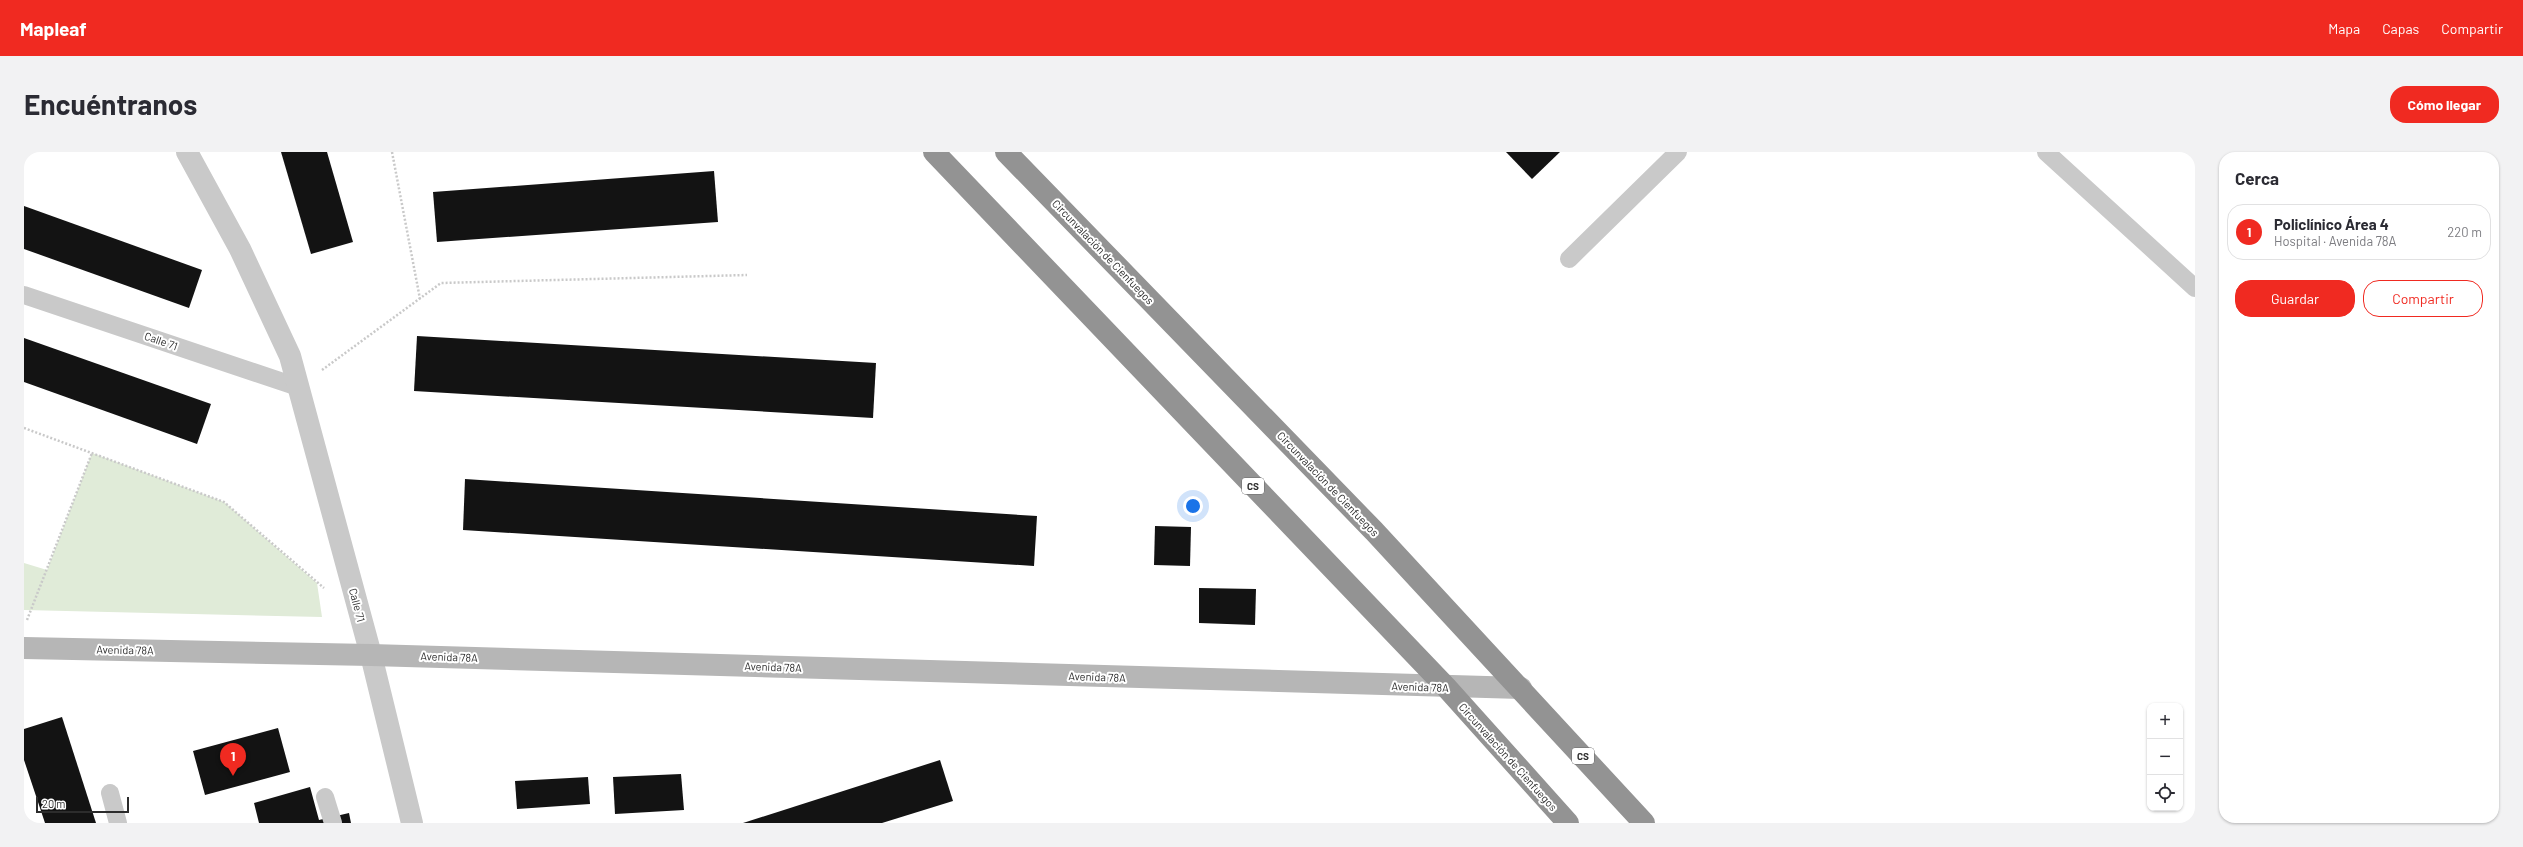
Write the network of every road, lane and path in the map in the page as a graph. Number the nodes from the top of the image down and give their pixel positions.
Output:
1 (188, 152) edge
2 (392, 152) edge
3 (934, 152) edge
4 (1006, 152) edge
5 (2046, 152) edge
6 (1675, 153) edge
7 (1569, 259) dead end
8 (747, 275) dead end
9 (2195, 288) edge
10 (24, 295) edge
11 (420, 299) junction
12 (298, 387) junction
13 (24, 428) edge
14 (92, 453) junction
15 (328, 592) dead end
16 (27, 622) dead end
17 (24, 648) edge
18 (371, 655) junction
19 (1446, 688) junction
20 (1522, 688) junction
21 (110, 793) dead end
22 (325, 797) dead end
23 (118, 823) edge
24 (333, 823) edge
25 (412, 823) edge
26 (1568, 823) edge
27 (1644, 823) edge

1 - 12 street, Calle 71
2 - 11 path
3 - 19 highway, Circunvalación de Cienfuegos / CS
4 - 20 highway, Circunvalación de Cienfuegos / CS
5 - 9 lane
6 - 7 lane
8 - 11 path
10 - 12 lane, Calle 71
11 - 12 path
12 - 18 street, Calle 71
13 - 14 path
14 - 15 path
14 - 16 path
17 - 18 street, Avenida 78A
18 - 19 street, Avenida 78A
18 - 25 street, Calle 71
19 - 20 street, Avenida 78A
19 - 26 highway, Circunvalación de Cienfuegos / CS
20 - 27 highway, Circunvalación de Cienfuegos / CS
21 - 23 lane
22 - 24 lane

